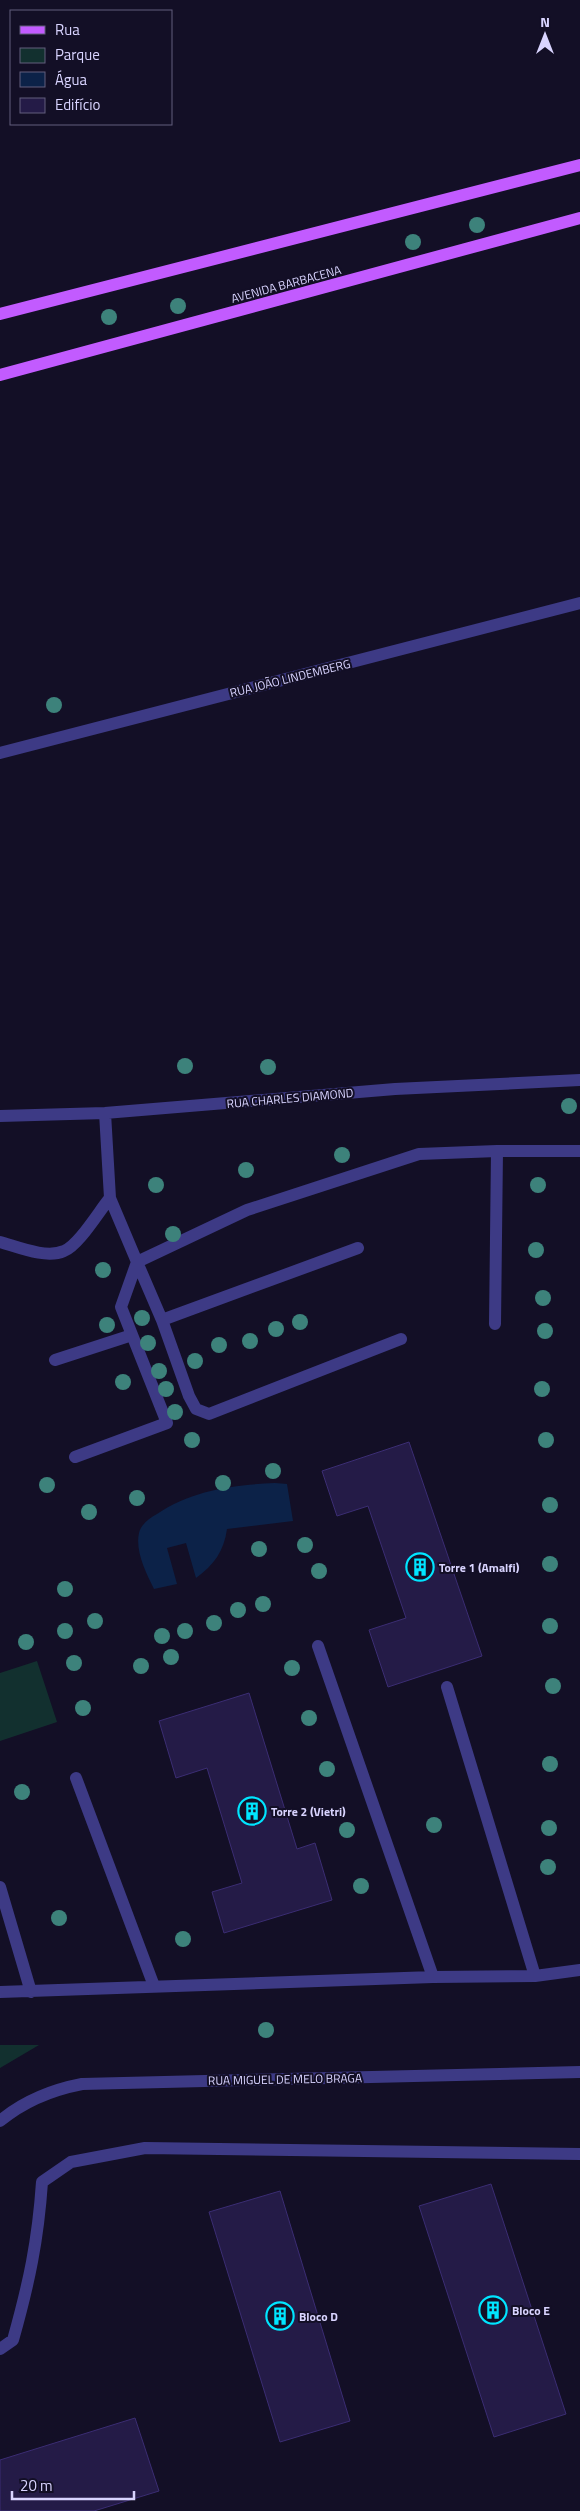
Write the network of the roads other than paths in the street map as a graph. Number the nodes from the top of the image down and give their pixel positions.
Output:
1 (580, 165) edge
2 (580, 218) edge
3 (0, 314) edge
4 (0, 376) edge
5 (580, 603) edge
6 (0, 752) edge
7 (580, 1080) edge
8 (104, 1113) junction
9 (0, 1116) edge
10 (497, 1151) junction
11 (580, 1151) edge
12 (110, 1198) junction
13 (0, 1242) edge
14 (358, 1248) dead end
15 (137, 1262) junction
16 (162, 1320) junction
17 (496, 1324) dead end
18 (132, 1335) junction
19 (401, 1339) dead end
20 (55, 1360) dead end
21 (75, 1457) dead end
22 (318, 1646) dead end
23 (447, 1687) dead end
24 (76, 1778) dead end
25 (0, 1887) edge
26 (580, 1970) edge
27 (535, 1976) junction
28 (433, 1977) junction
29 (154, 1986) junction
30 (0, 1992) edge
31 (32, 1992) junction
32 (580, 2072) edge
33 (0, 2121) edge
34 (580, 2154) edge
35 (0, 2348) edge

1 - 3 main road
2 - 4 main road, AVENIDA BARBACENA
5 - 6 street, RUA JOÃO LINDEMBERG
7 - 8 street, RUA CHARLES DIAMOND
8 - 9 street, RUA CHARLES DIAMOND
8 - 12 street
10 - 11 street
10 - 15 street
10 - 17 street
12 - 13 street
12 - 15 street
14 - 16 street
15 - 16 street
15 - 18 street
16 - 19 street
18 - 20 street
18 - 21 street
22 - 28 street
23 - 27 street
24 - 29 street
25 - 31 street
26 - 27 street
27 - 28 street
28 - 29 street
29 - 31 street
30 - 31 street
32 - 33 street, RUA MIGUEL DE MELO BRAGA
34 - 35 street

